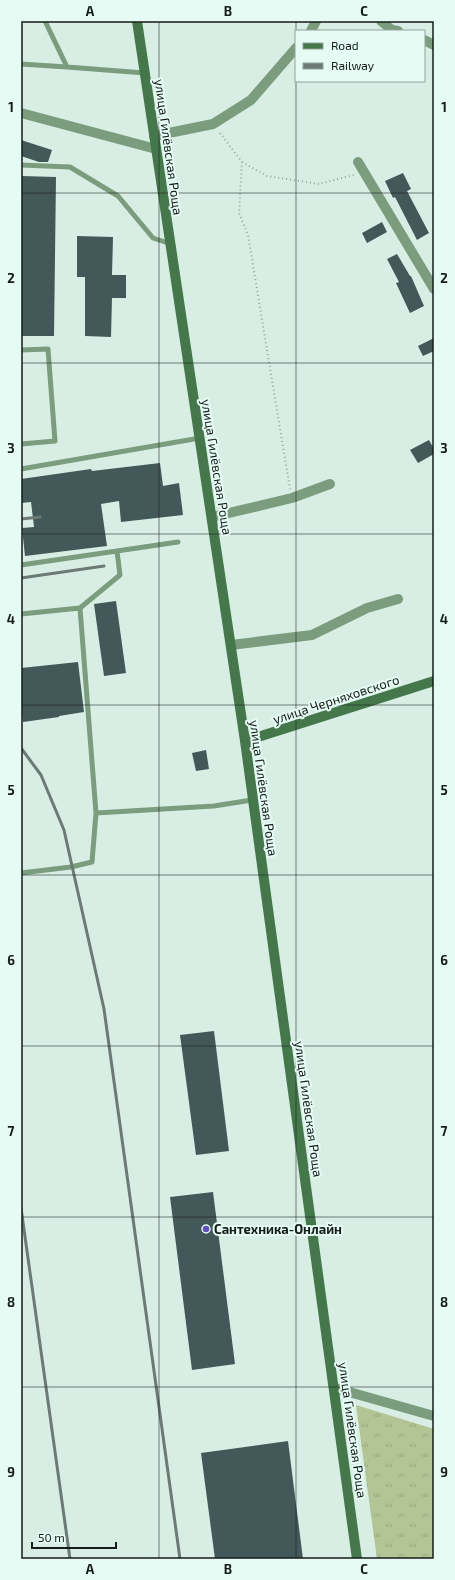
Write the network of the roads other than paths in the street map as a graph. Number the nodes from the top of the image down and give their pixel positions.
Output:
1 (45, 21) edge
2 (137, 21) edge
3 (316, 21) edge
4 (381, 21) edge
5 (312, 30) edge
6 (392, 30) edge
7 (425, 40) edge
8 (434, 45) edge
9 (295, 49) edge
10 (21, 64) edge
11 (67, 67) junction
12 (145, 73) junction
13 (21, 113) edge
14 (154, 136) junction
15 (156, 149) junction
16 (358, 162) dead end
17 (21, 165) edge
18 (170, 244) junction
19 (434, 289) edge
20 (21, 350) edge
21 (200, 438) junction
22 (21, 444) edge
23 (21, 469) edge
24 (330, 484) dead end
25 (212, 517) junction
26 (178, 542) dead end
27 (117, 551) junction
28 (21, 565) edge
29 (398, 599) dead end
30 (80, 608) junction
31 (21, 614) edge
32 (231, 645) junction
33 (434, 681) edge
34 (245, 741) junction
35 (252, 800) junction
36 (96, 813) junction
37 (21, 873) edge
38 (335, 1388) junction
39 (434, 1416) edge
40 (357, 1559) edge

1 - 11 lane
2 - 12 street, улица Гилёвская Роща
3 - 5 street
4 - 6 street
7 - 8 street
9 - 14 street
10 - 11 lane
11 - 12 lane
12 - 14 street, улица Гилёвская Роща
13 - 15 street
14 - 15 street, улица Гилёвская Роща
15 - 18 street, улица Гилёвская Роща
16 - 19 street
17 - 18 lane
18 - 21 street, улица Гилёвская Роща
20 - 22 lane
21 - 23 lane
21 - 25 street, улица Гилёвская Роща
24 - 25 street
25 - 32 street, улица Гилёвская Роща
26 - 27 lane
27 - 28 lane
27 - 30 lane
29 - 32 street
30 - 31 lane
30 - 36 lane
32 - 34 street, улица Гилёвская Роща
33 - 34 street, улица Черняховского
34 - 35 street, улица Гилёвская Роща
35 - 36 lane
35 - 38 street, улица Гилёвская Роща
36 - 37 lane
38 - 39 street
38 - 40 street, улица Гилёвская Роща

